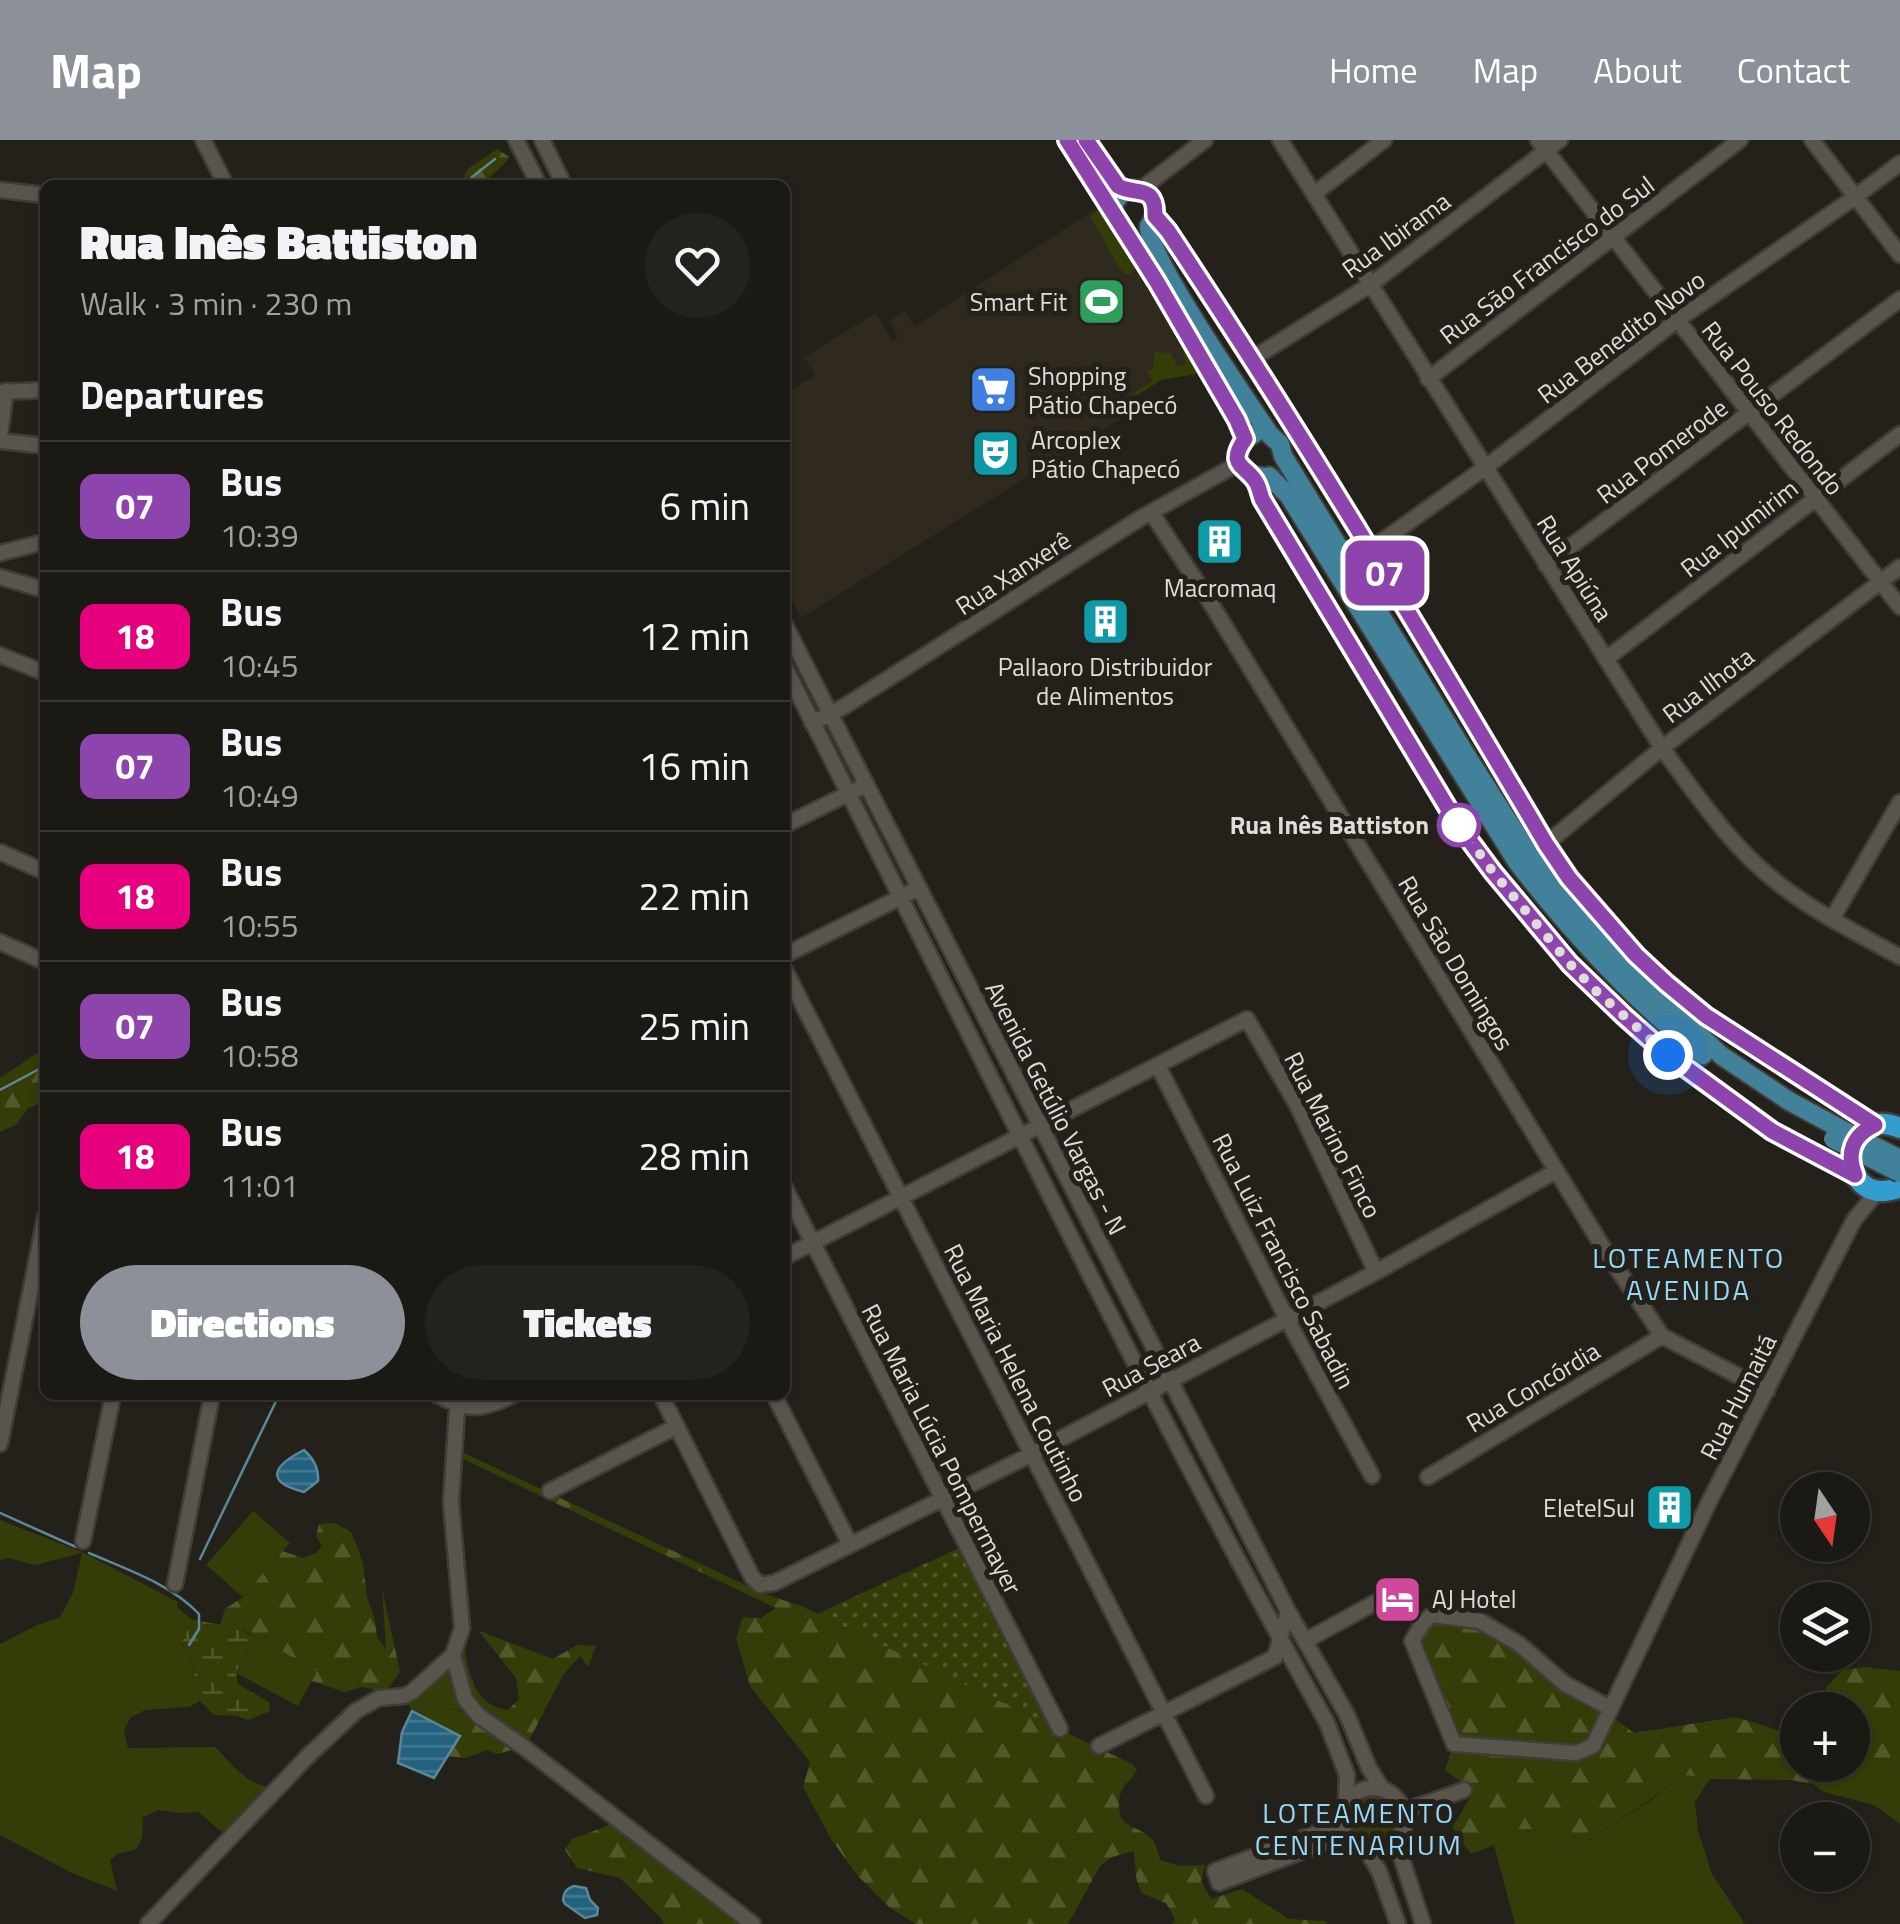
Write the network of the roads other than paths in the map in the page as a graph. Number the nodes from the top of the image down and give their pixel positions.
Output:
1 (203, 140) edge
2 (542, 140) edge
3 (1068, 140) edge
4 (1086, 140) edge
5 (1205, 140) edge
6 (1280, 140) edge
7 (1384, 140) edge
8 (1560, 140) edge
9 (1740, 140) edge
10 (1812, 140) edge
11 (522, 142) edge
12 (1542, 145) edge
13 (1900, 162) edge
14 (223, 180) edge
15 (537, 180) edge
16 (562, 180) edge
17 (0, 190) edge
18 (1134, 191) junction
19 (40, 194) edge
20 (1314, 194) junction
21 (1855, 197) junction
22 (1112, 210) junction
23 (1152, 221) junction
24 (1125, 230) junction
25 (1613, 237) junction
26 (1900, 255) edge
27 (1370, 286) junction
28 (1900, 299) edge
29 (1676, 321) junction
30 (1252, 358) junction
31 (1428, 379) junction
32 (40, 390) edge
33 (3, 392) edge
34 (1750, 414) junction
35 (1900, 434) edge
36 (1270, 435) junction
37 (0, 437) edge
38 (1245, 439) junction
39 (40, 445) edge
40 (1283, 456) junction
41 (1239, 463) junction
42 (1486, 467) junction
43 (1262, 477) junction
44 (1815, 498) junction
45 (1151, 512) junction
46 (40, 543) edge
47 (1371, 550) junction
48 (0, 553) edge
49 (1546, 565) junction
50 (1900, 567) edge
51 (0, 577) edge
52 (1880, 582) junction
53 (40, 589) edge
54 (1900, 607) edge
55 (790, 634) edge
56 (0, 655) edge
57 (1606, 659) junction
58 (40, 671) edge
59 (790, 689) edge
60 (831, 715) junction
61 (812, 724) junction
62 (1662, 748) junction
63 (1468, 758) junction
64 (866, 785) junction
65 (848, 794) junction
66 (1900, 802) edge
67 (790, 823) edge
68 (1545, 842) junction
69 (1475, 848) junction
70 (0, 852) edge
71 (40, 870) edge
72 (918, 888) junction
73 (1541, 893) junction
74 (900, 897) junction
75 (1832, 919) junction
76 (0, 942) edge
77 (790, 952) edge
78 (1900, 957) edge
79 (40, 960) edge
80 (790, 980) edge
81 (1158, 1066) junction
82 (1900, 1106) edge
83 (1040, 1125) junction
84 (1886, 1126) edge
85 (1836, 1134) junction
86 (1021, 1135) junction
87 (1900, 1159) edge
88 (1556, 1172) junction
89 (1883, 1185) edge
90 (900, 1197) junction
91 (790, 1198) edge
92 (813, 1243) junction
93 (790, 1254) edge
94 (1376, 1272) junction
95 (38, 1285) edge
96 (1286, 1319) junction
97 (1662, 1336) junction
98 (1171, 1380) junction
99 (1767, 1391) junction
100 (1148, 1392) junction
101 (112, 1400) edge
102 (211, 1400) edge
103 (457, 1400) edge
104 (501, 1400) edge
105 (663, 1400) edge
106 (777, 1400) edge
107 (676, 1426) junction
108 (0, 1444) edge
109 (1032, 1454) junction
110 (1372, 1476) dead end
111 (1428, 1477) dead end
112 (550, 1491) dead end
113 (941, 1498) junction
114 (83, 1541) dead end
115 (850, 1544) junction
116 (175, 1584) dead end
117 (1376, 1602) dead end
118 (1288, 1611) junction
119 (1280, 1640) junction
120 (1305, 1641) junction
121 (454, 1654) junction
122 (1610, 1708) junction
123 (1164, 1713) junction
124 (1060, 1729) dead end
125 (1099, 1746) dead end
126 (1383, 1790) junction
127 (1464, 1790) dead end
128 (1206, 1796) dead end
129 (1346, 1802) junction
130 (1404, 1812) junction
131 (1341, 1821) junction
132 (1348, 1840) junction
133 (1396, 1841) junction
134 (1367, 1851) junction
135 (148, 1924) edge
136 (753, 1924) edge
137 (1398, 1924) edge
138 (1423, 1924) edge

1 - 14 street
2 - 16 street
3 - 22 main road
4 - 18 main road
5 - 18 street
6 - 20 street, Rua Apiúna
7 - 20 street
8 - 12 street, Rua Ibirama
9 - 25 street, Rua São Francisco do Sul
10 - 21 street
11 - 15 street
12 - 25 street, Rua Pouso Redondo
12 - 27 street, Rua Ibirama
13 - 21 street, Rua Benedito Novo
17 - 19 street
18 - 22 main road
18 - 23 main road
20 - 27 street, Rua Apiúna
21 - 26 street
21 - 29 street, Rua Benedito Novo
22 - 24 main road
23 - 24 main road
23 - 30 main road
23 - 36 main road
24 - 38 main road
25 - 29 street, Rua Pouso Redondo
25 - 31 street, Rua São Francisco do Sul
27 - 30 street, Rua Ibirama
27 - 31 street, Rua Apiúna
28 - 34 street, Rua Pomerode
29 - 34 street, Rua Pouso Redondo
29 - 42 street, Rua Benedito Novo
30 - 47 main road
31 - 42 street, Rua Apiúna
32 - 33 street
33 - 37 street
34 - 44 street, Rua Pouso Redondo
34 - 49 street, Rua Pomerode
35 - 44 street, Rua Ipumirim
36 - 38 main road
36 - 40 main road
37 - 39 street
38 - 41 main road
40 - 43 main road
40 - 63 main road
41 - 43 main road
41 - 45 street, Rua Xanxerê
42 - 47 street, Rua Benedito Novo
42 - 49 street, Rua Apiúna
43 - 69 main road
43 - 73 main road
44 - 52 street, Rua Pouso Redondo
44 - 57 street, Rua Ipumirim
45 - 60 street, Rua Xanxerê
45 - 88 street, Rua São Domingos
46 - 48 street
47 - 68 main road
49 - 57 street, Rua Apiúna
50 - 52 street, Rua Ilhota
51 - 53 street
52 - 54 street, Rua Pouso Redondo
52 - 62 street, Rua Ilhota
55 - 60 street, Avenida Getúlio Vargas - N
56 - 58 street
57 - 62 street, Rua Apiúna
59 - 61 street, Avenida Getúlio Vargas - N
60 - 61 street, Rua Xanxerê
60 - 64 street, Avenida Getúlio Vargas - N
61 - 65 street, Avenida Getúlio Vargas - N
62 - 68 street, Rua Ilhota
62 - 75 street, Rua Apiúna
63 - 68 main road
63 - 85 main road
64 - 65 street
64 - 72 street, Avenida Getúlio Vargas - N
65 - 67 street
65 - 74 street, Avenida Getúlio Vargas - N
66 - 75 street
68 - 84 main road
69 - 73 main road
69 - 89 main road
70 - 71 street
72 - 74 street
72 - 83 street, Avenida Getúlio Vargas - N
73 - 85 main road
74 - 77 street
74 - 86 street, Avenida Getúlio Vargas - N
75 - 78 street, Rua Apiúna
76 - 79 street
80 - 90 street, Rua Maria Helena Coutinho
81 - 83 street
81 - 94 street, Rua Marino Finco
81 - 96 street, Rua Luiz Francisco Sabadin
82 - 84 highway
83 - 86 street
83 - 98 street, Avenida Getúlio Vargas - N
84 - 89 highway
85 - 87 main road, bridge
85 - 89 main road, bridge
86 - 90 street
86 - 100 street, Avenida Getúlio Vargas - N
88 - 94 street, Rua Seara
88 - 97 street, Rua São Domingos
89 - 99 street, Rua Humaitá
90 - 92 street
90 - 109 street, Rua Maria Helena Coutinho
91 - 92 street, Rua Maria Lúcia Pompermayer
92 - 93 street
92 - 113 street, Rua Maria Lúcia Pompermayer
94 - 96 street, Rua Seara
95 - 108 street
96 - 98 street, Rua Seara
96 - 110 street, Rua Luiz Francisco Sabadin
97 - 99 street, Rua São Domingos
97 - 111 street, Rua Concórdia
98 - 100 street, Rua Seara
98 - 118 street, Avenida Getúlio Vargas - N
99 - 122 street, Rua Humaitá
100 - 109 street, Rua Seara
100 - 119 street, Avenida Getúlio Vargas - N
101 - 114 street
102 - 116 street
103 - 104 street
103 - 121 street
105 - 107 street
106 - 115 street
107 - 112 street
107 - 115 street, Rua Seara
109 - 113 street, Rua Seara
109 - 123 street, Rua Maria Helena Coutinho
113 - 115 street, Rua Seara
113 - 124 street, Rua Maria Lúcia Pompermayer
117 - 120 street
118 - 119 street
118 - 120 street, Avenida Getúlio Vargas - N
119 - 123 street
119 - 129 street, Avenida Getúlio Vargas - N
120 - 126 street, Avenida Getúlio Vargas - N
121 - 135 street
121 - 136 street
122 - 122 street, Rua Humaitá
123 - 125 street
123 - 128 street, Rua Maria Helena Coutinho
126 - 129 street
126 - 130 street
127 - 130 street
129 - 131 street
130 - 133 street
131 - 132 street
131 - 132 street
132 - 134 street
133 - 134 street
133 - 138 street
134 - 137 street

